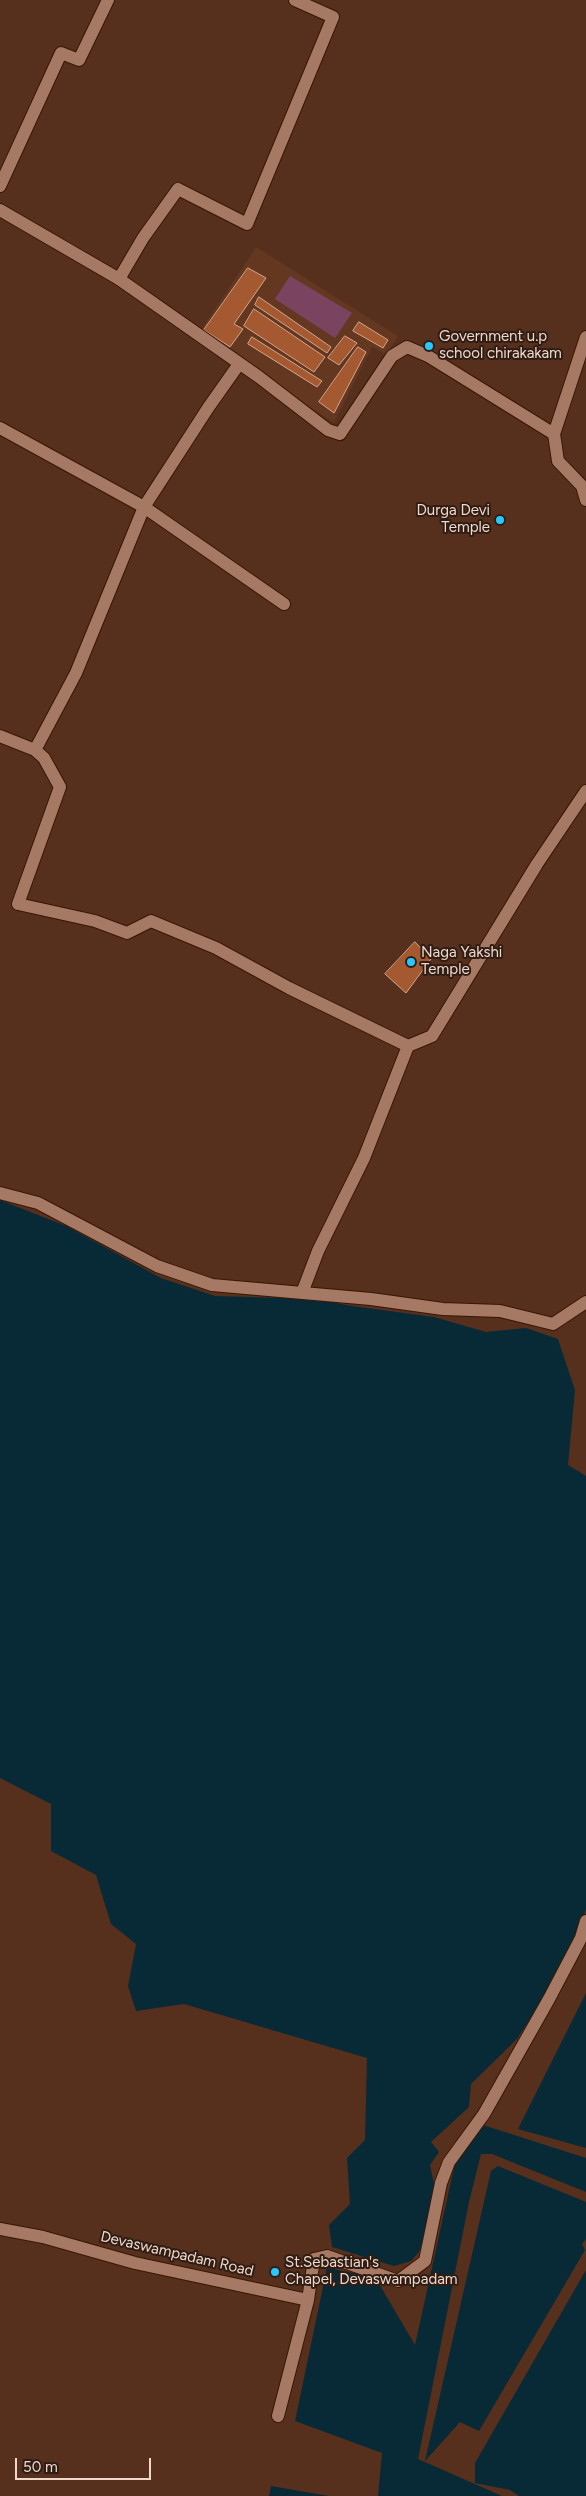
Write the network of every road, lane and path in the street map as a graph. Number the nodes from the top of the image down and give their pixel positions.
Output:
1 (108, 0) edge
2 (295, 0) edge
3 (0, 186) edge
4 (0, 210) edge
5 (119, 279) junction
6 (586, 337) edge
7 (239, 364) junction
8 (0, 428) edge
9 (554, 434) junction
10 (586, 500) edge
11 (144, 507) junction
12 (284, 604) dead end
13 (0, 736) edge
14 (34, 750) junction
15 (586, 791) edge
16 (408, 1046) junction
17 (0, 1193) edge
18 (302, 1293) junction
19 (586, 1302) edge
20 (586, 1920) edge
21 (0, 2229) edge
22 (308, 2300) junction
23 (278, 2416) dead end

1 - 3 street
2 - 5 street
4 - 5 street
5 - 7 street
6 - 9 street
7 - 9 street
7 - 11 street
8 - 11 street
9 - 10 street
11 - 12 street
11 - 14 street
13 - 14 street
14 - 16 street
15 - 16 street
16 - 18 street
17 - 18 street
18 - 19 street
20 - 22 street
21 - 22 street, Devaswampadam Road
22 - 23 street

